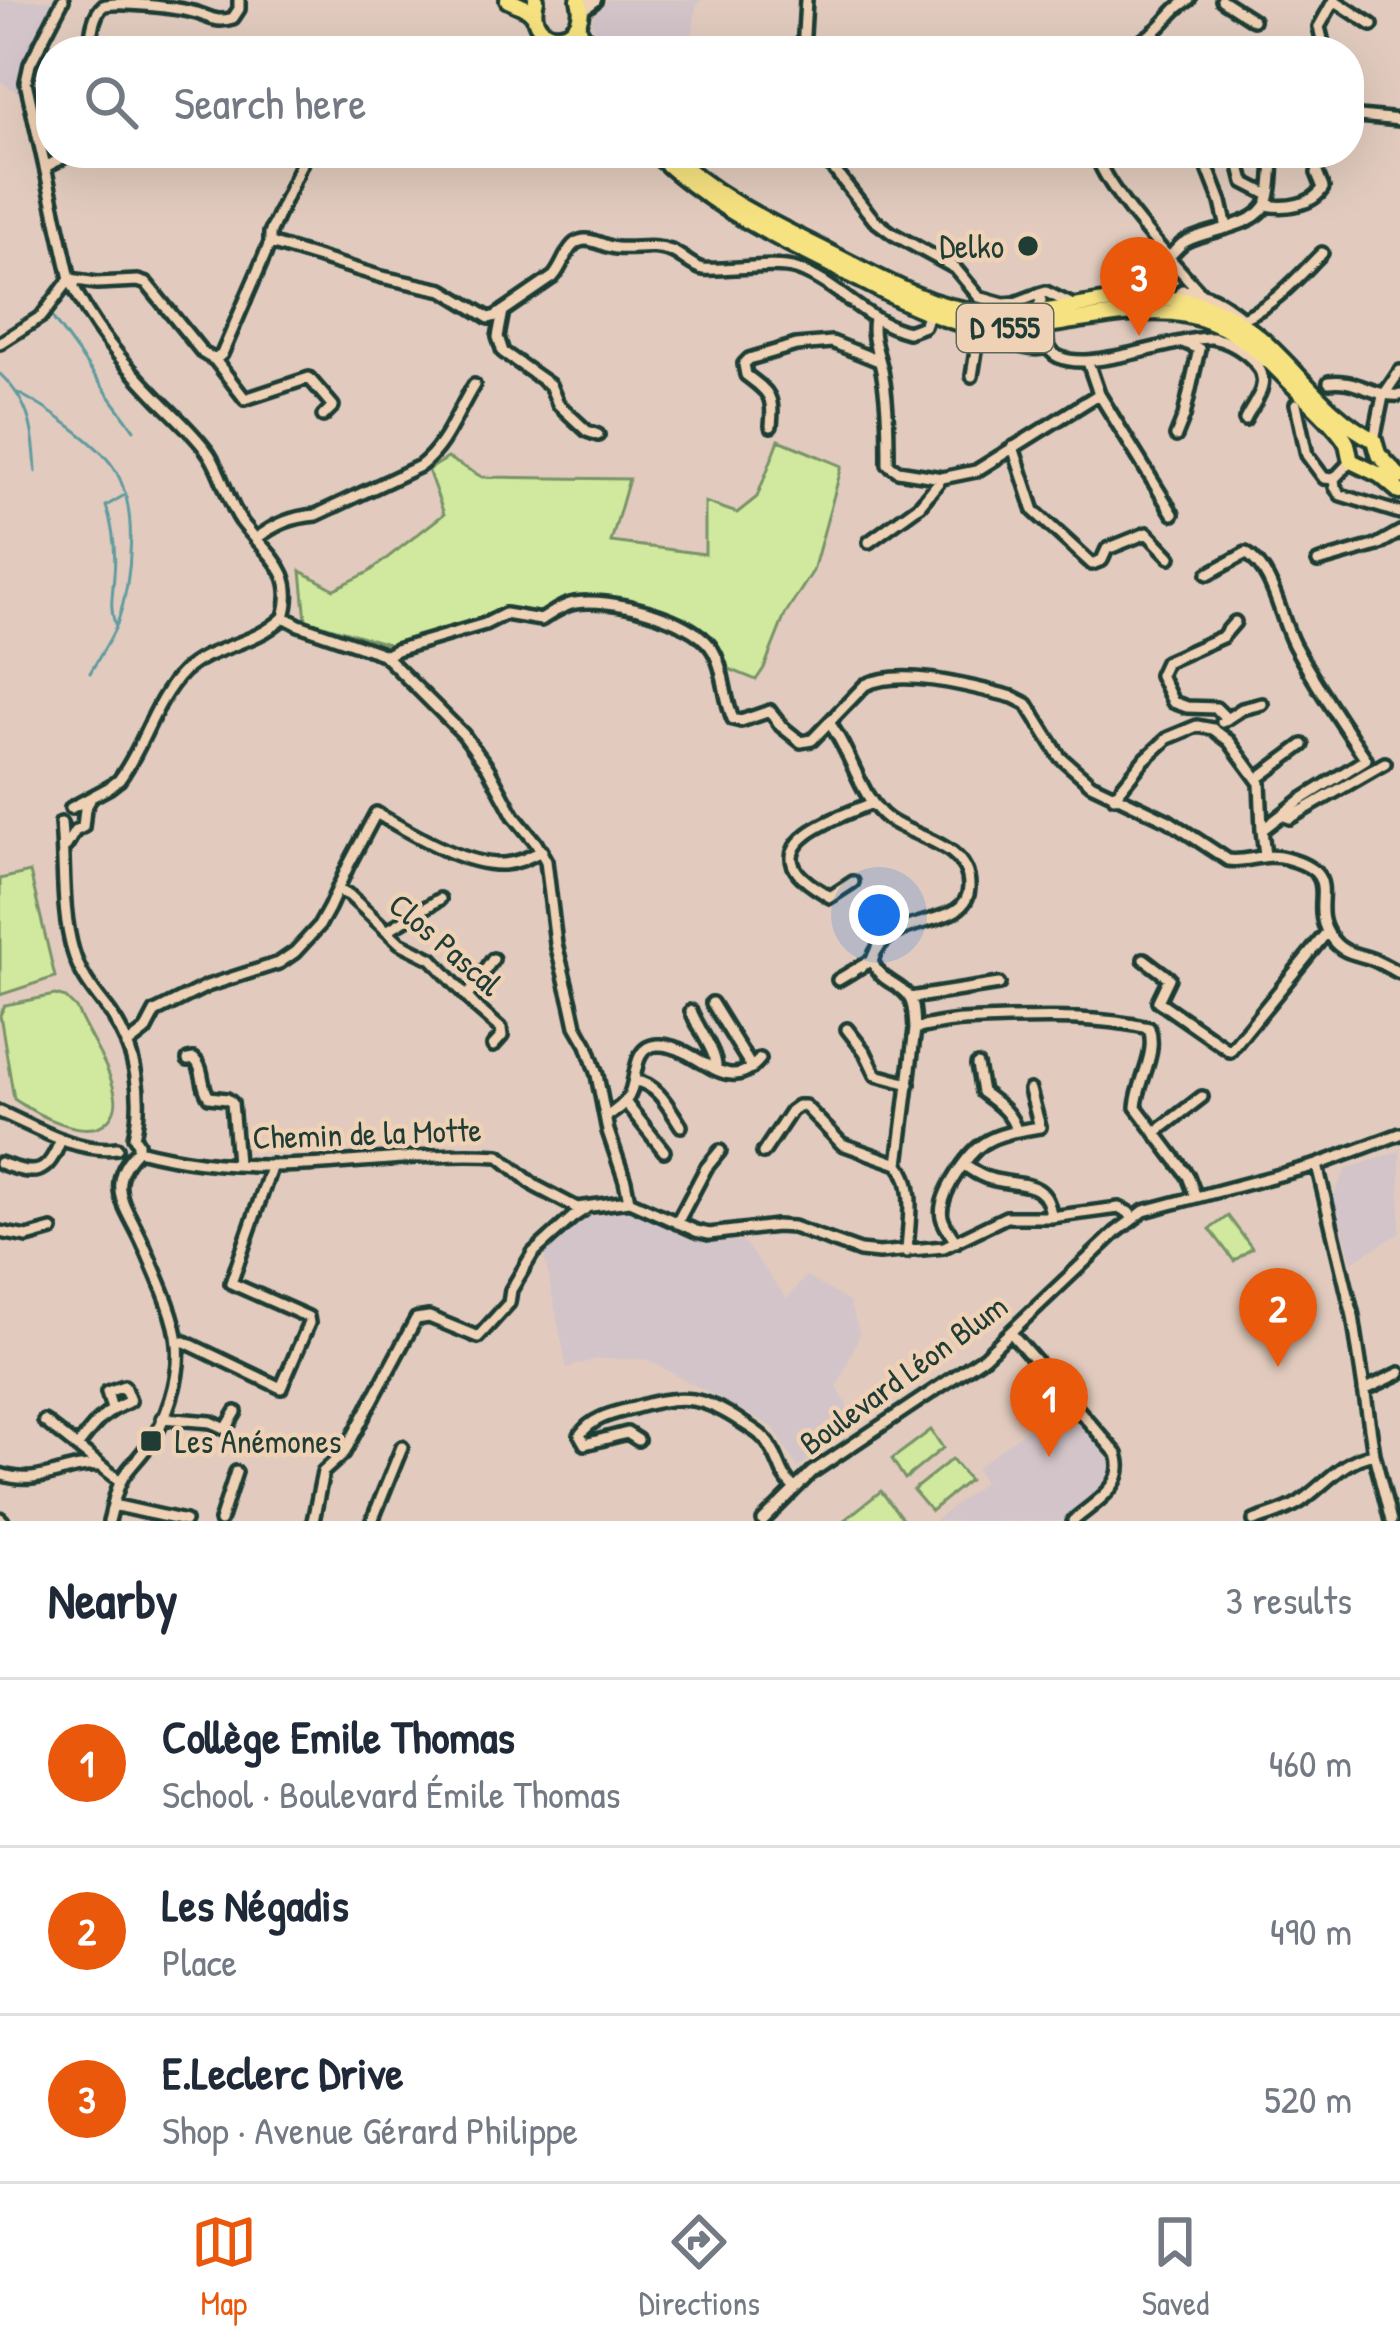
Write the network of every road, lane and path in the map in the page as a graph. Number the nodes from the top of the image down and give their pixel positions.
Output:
1 (63, 0) edge
2 (239, 0) edge
3 (508, 0) edge
4 (806, 0) edge
5 (1190, 0) edge
6 (1222, 0) edge
7 (585, 3) edge
8 (534, 7) edge
9 (1252, 20) dead end
10 (1372, 25) dead end
11 (577, 26) junction
12 (559, 35) joint
13 (44, 36) edge
14 (93, 36) edge
15 (583, 36) edge
16 (804, 36) edge
17 (1146, 36) edge
18 (1321, 36) edge
19 (36, 52) edge
20 (1364, 116) edge
21 (1400, 120) edge
22 (36, 122) edge
23 (47, 168) edge
24 (300, 168) edge
25 (671, 168) edge
26 (687, 168) edge
27 (833, 168) edge
28 (1100, 168) edge
29 (1208, 168) edge
30 (1240, 168) edge
31 (1271, 168) edge
32 (1317, 173) dead end
33 (1268, 200) junction
34 (1227, 228) junction
35 (270, 243) junction
36 (1322, 253) dead end
37 (1169, 257) junction
38 (70, 279) junction
39 (1201, 292) junction
40 (1039, 294) junction
41 (1176, 298) junction
42 (1077, 308) junction
43 (502, 311) junction
44 (929, 312) junction
45 (1036, 312) junction
46 (874, 319) junction
47 (1247, 324) junction
48 (1046, 326) junction
49 (1180, 341) junction
50 (0, 343) edge
51 (1048, 347) junction
52 (214, 360) junction
53 (879, 361) junction
54 (1088, 362) junction
55 (1400, 371) edge
56 (971, 376) dead end
57 (1329, 382) dead end
58 (474, 385) dead end
59 (1099, 394) junction
60 (1400, 395) edge
61 (1383, 396) junction
62 (1296, 404) dead end
63 (323, 416) dead end
64 (1245, 420) dead end
65 (771, 426) dead end
66 (598, 436) dead end
67 (1176, 436) dead end
68 (1372, 443) junction
69 (1013, 447) junction
70 (1355, 458) junction
71 (1398, 473) edge
72 (943, 478) junction
73 (1334, 478) junction
74 (1400, 492) edge
75 (1400, 513) edge
76 (1173, 514) dead end
77 (1400, 532) edge
78 (256, 539) junction
79 (869, 542) dead end
80 (1170, 557) dead end
81 (1318, 562) dead end
82 (1208, 574) dead end
83 (284, 617) junction
84 (1235, 622) dead end
85 (385, 656) junction
86 (1262, 704) dead end
87 (1227, 719) junction
88 (830, 724) junction
89 (1213, 729) junction
90 (1303, 745) dead end
91 (1385, 763) dead end
92 (1257, 779) junction
93 (1114, 797) junction
94 (90, 798) junction
95 (872, 802) junction
96 (71, 808) junction
97 (84, 815) junction
98 (1282, 815) junction
99 (62, 823) junction
100 (1262, 830) junction
101 (75, 832) junction
102 (64, 851) junction
103 (542, 851) junction
104 (1264, 856) junction
105 (853, 882) dead end
106 (337, 890) junction
107 (440, 899) dead end
108 (388, 930) junction
109 (1327, 932) junction
110 (493, 959) dead end
111 (872, 959) junction
112 (1144, 959) dead end
113 (1400, 973) edge
114 (838, 980) dead end
115 (1000, 984) dead end
116 (466, 997) junction
117 (910, 998) junction
118 (712, 1003) dead end
119 (692, 1011) dead end
120 (847, 1029) dead end
121 (915, 1029) junction
122 (127, 1045) junction
123 (493, 1046) dead end
124 (188, 1060) dead end
125 (977, 1065) dead end
126 (716, 1069) junction
127 (635, 1081) junction
128 (909, 1084) junction
129 (1030, 1090) dead end
130 (1202, 1097) dead end
131 (625, 1102) junction
132 (0, 1112) edge
133 (605, 1118) junction
134 (681, 1126) dead end
135 (1016, 1132) junction
136 (1155, 1133) junction
137 (1400, 1134) edge
138 (134, 1137) junction
139 (61, 1139) junction
140 (117, 1148) junction
141 (664, 1151) dead end
142 (720, 1151) dead end
143 (763, 1153) dead end
144 (133, 1154) junction
145 (237, 1163) junction
146 (2, 1164) edge
147 (898, 1164) junction
148 (964, 1165) junction
149 (1317, 1165) junction
150 (272, 1166) junction
151 (0, 1181) edge
152 (1196, 1197) junction
153 (629, 1201) junction
154 (586, 1209) junction
155 (1051, 1217) junction
156 (1133, 1218) junction
157 (677, 1223) junction
158 (52, 1230) dead end
159 (0, 1232) edge
160 (956, 1242) junction
161 (907, 1252) junction
162 (1011, 1333) junction
163 (178, 1342) junction
164 (1400, 1373) edge
165 (1364, 1390) junction
166 (112, 1408) dead end
167 (236, 1412) dead end
168 (163, 1418) junction
169 (44, 1421) dead end
170 (638, 1440) dead end
171 (77, 1448) junction
172 (402, 1448) dead end
173 (1374, 1454) junction
174 (100, 1466) junction
175 (236, 1472) dead end
176 (0, 1474) edge
177 (120, 1481) junction
178 (794, 1488) junction
179 (113, 1505) junction
180 (109, 1521) edge
181 (185, 1521) edge
182 (220, 1521) edge
183 (313, 1521) edge
184 (372, 1521) edge
185 (763, 1521) edge
186 (1073, 1521) edge
187 (1254, 1521) edge
188 (1391, 1521) edge

1 - 13 street
2 - 14 street
3 - 8 main road
4 - 16 street
5 - 17 street
6 - 9 street
7 - 11 main road
8 - 12 main road
10 - 18 street
11 - 12 main road
11 - 15 main road
19 - 22 street
20 - 21 street
23 - 38 street
24 - 35 street
25 - 44 main road, D 1555
26 - 45 main road, D 1555
27 - 40 street
28 - 37 street
29 - 34 street
30 - 33 street
31 - 33 street
32 - 33 street
33 - 34 street
34 - 37 street
35 - 43 street
35 - 52 street
36 - 47 street
37 - 39 street
38 - 50 street
38 - 52 street
38 - 78 street
39 - 41 street
39 - 47 street
40 - 42 street
40 - 45 street
41 - 42 main road, D 1555
41 - 47 main road, D 1555
42 - 45 main road, D 1555
43 - 46 street
43 - 66 street
44 - 46 street
44 - 48 main road, D 1555
46 - 53 street
47 - 68 main road, D 1555
48 - 51 street
48 - 70 main road, D 1555
49 - 54 street
49 - 64 street
49 - 67 street
51 - 54 street
51 - 56 street
52 - 63 street
53 - 65 street
53 - 72 street
54 - 59 street
55 - 61 street
57 - 61 street
58 - 78 street
59 - 69 street
59 - 76 street
60 - 61 street
61 - 68 street
62 - 73 street
68 - 70 main road
68 - 70 main road
68 - 71 main road, D 1555
69 - 72 street
69 - 80 street
70 - 73 street
70 - 74 main road, D 1555
72 - 79 street
73 - 75 street
77 - 81 street
78 - 83 street
82 - 98 street
83 - 85 street
83 - 94 street
84 - 87 street
85 - 88 street
85 - 103 street
86 - 87 street
87 - 89 street
88 - 93 street
88 - 95 street
89 - 92 street
89 - 93 street
90 - 92 street
91 - 98 street
92 - 100 street
93 - 104 street
94 - 96 street
94 - 97 street
95 - 105 street
95 - 111 street
96 - 97 street
96 - 99 street
97 - 101 street
98 - 100 street
99 - 101 street
99 - 102 street
100 - 104 street
101 - 102 street
102 - 122 street
103 - 106 street
103 - 133 street
104 - 109 street
106 - 108 street, Clos Pascal
106 - 122 street
107 - 108 street
108 - 116 street, Clos Pascal
109 - 112 street
109 - 113 street
110 - 116 street
111 - 114 street
111 - 117 street
115 - 117 street
116 - 123 street, Clos Pascal
117 - 121 street
118 - 126 street
119 - 126 street
120 - 128 street
121 - 128 street
121 - 136 street
122 - 138 street
124 - 145 street
125 - 135 street
126 - 127 street
127 - 131 street
127 - 134 street
128 - 147 street
129 - 135 street
130 - 136 street
131 - 133 street
131 - 141 street
132 - 139 street
133 - 153 street
135 - 148 street
136 - 152 street
137 - 149 street, Boulevard Léon Blum
138 - 140 street
138 - 144 street
139 - 140 street
139 - 146 street
140 - 144 street
142 - 157 street
143 - 147 street
144 - 145 street, Chemin de la Motte
144 - 163 street
145 - 150 street, Chemin de la Motte
146 - 151 street
147 - 161 street
148 - 155 street
148 - 160 street
149 - 152 street, Boulevard Léon Blum
149 - 165 street
150 - 154 street, Chemin de la Motte
150 - 163 street
152 - 156 street, Boulevard Léon Blum
153 - 154 street
153 - 157 street
154 - 183 street
155 - 156 street
155 - 160 street
156 - 162 street, Boulevard Léon Blum
157 - 161 street
158 - 159 street
160 - 161 street
162 - 178 street, Boulevard Léon Blum
162 - 186 street
163 - 168 street
164 - 165 street
165 - 173 street
166 - 171 street
167 - 168 street
168 - 177 street
169 - 171 street
170 - 178 street
171 - 174 street
172 - 184 street
173 - 187 street
173 - 188 street
174 - 176 street
174 - 177 street
175 - 182 street
177 - 179 street
178 - 185 street, Boulevard Léon Blum
179 - 180 street
179 - 181 street

